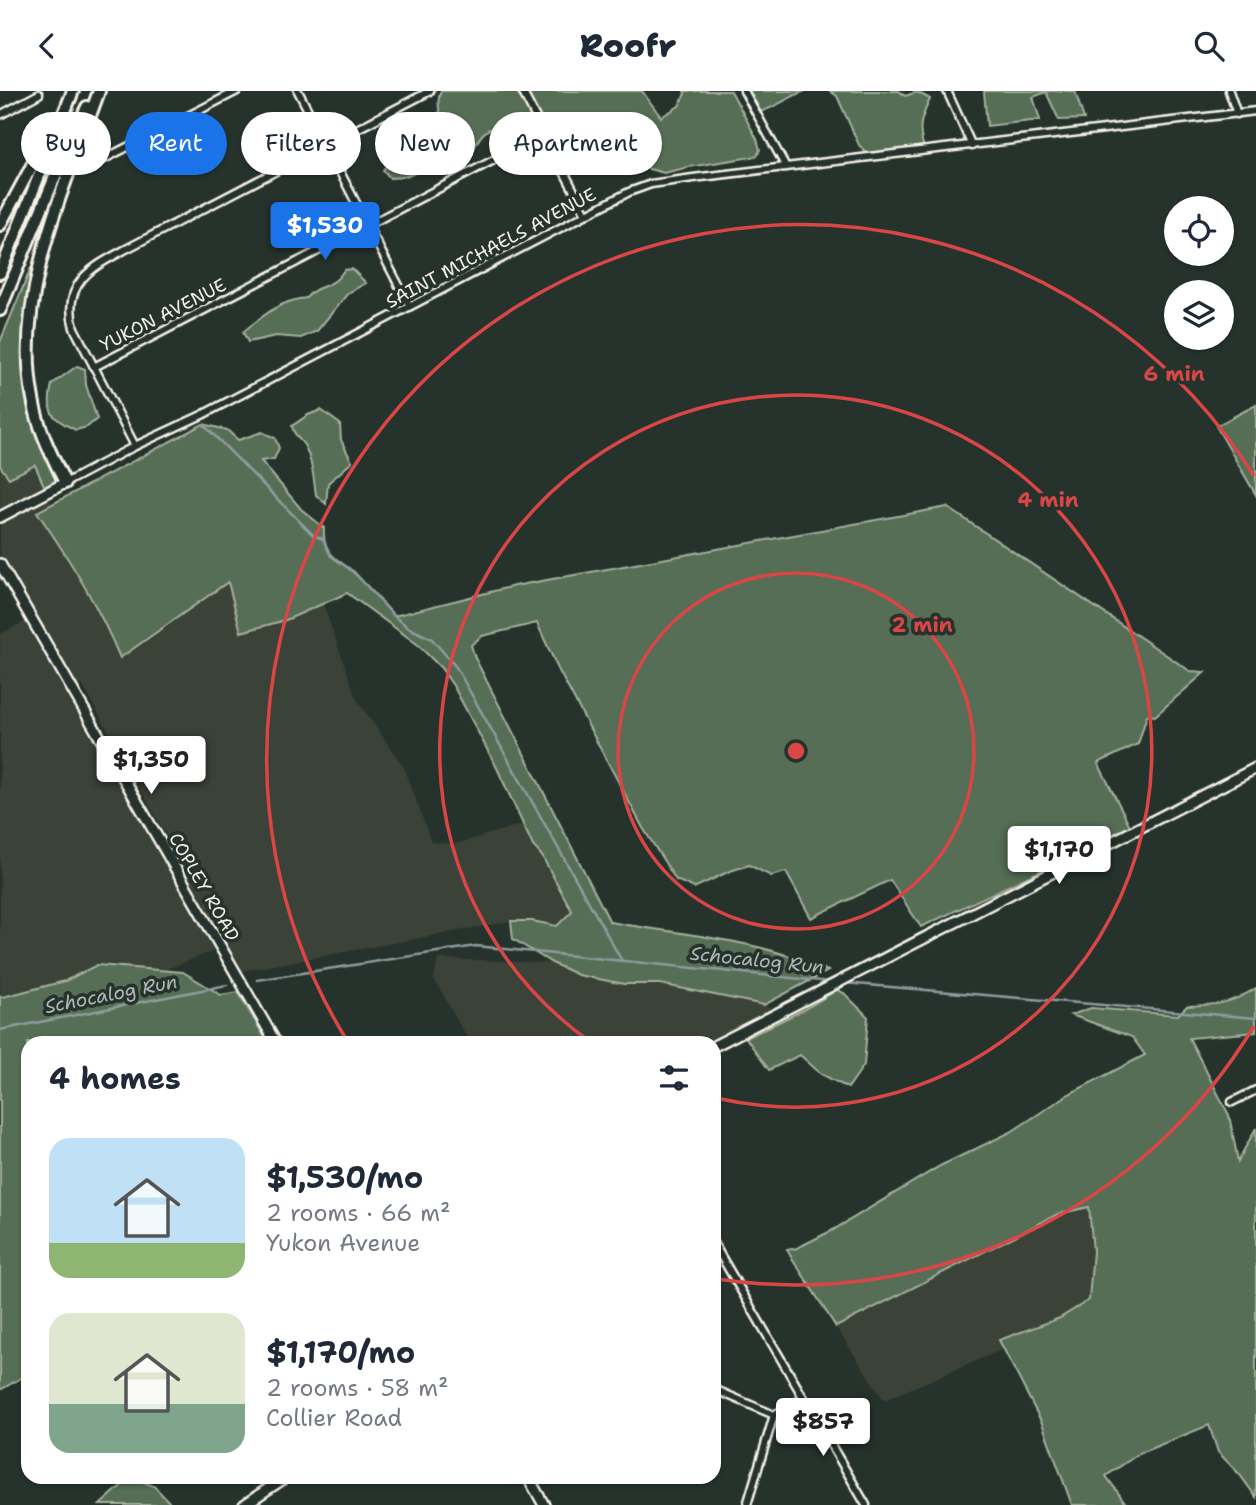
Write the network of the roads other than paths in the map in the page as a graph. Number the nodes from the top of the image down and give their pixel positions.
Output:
1 (72, 91) edge
2 (97, 91) edge
3 (237, 91) edge
4 (298, 91) edge
5 (430, 91) edge
6 (522, 91) edge
7 (744, 91) edge
8 (947, 91) edge
9 (1229, 91) edge
10 (39, 94) dead end
11 (1256, 111) edge
12 (309, 112) edge
13 (533, 112) edge
14 (1237, 114) junction
15 (0, 115) edge
16 (361, 127) edge
17 (972, 146) junction
18 (111, 155) edge
19 (489, 162) edge
20 (786, 167) junction
21 (269, 175) edge
22 (341, 175) edge
23 (566, 175) edge
24 (586, 214) junction
25 (0, 225) edge
26 (367, 225) junction
27 (0, 273) edge
28 (409, 305) junction
29 (0, 310) edge
30 (94, 367) junction
31 (135, 446) junction
32 (65, 483) junction
33 (0, 517) edge
34 (0, 564) edge
35 (1256, 768) edge
36 (272, 1036) edge
37 (721, 1042) edge
38 (1256, 1090) edge
39 (1232, 1102) dead end
40 (721, 1256) edge
41 (721, 1392) edge
42 (804, 1398) junction
43 (774, 1415) junction
44 (276, 1484) edge
45 (532, 1484) edge
46 (244, 1505) edge
47 (544, 1505) edge
48 (747, 1505) edge
49 (866, 1505) edge

1 - 25 highway
1 - 27 highway
2 - 29 highway
2 - 32 highway
3 - 18 street
4 - 12 street
5 - 16 street
6 - 13 street
7 - 20 street
8 - 17 street
9 - 14 street
10 - 15 street
11 - 14 street, SAINT MICHAELS AVENUE
14 - 17 street, SAINT MICHAELS AVENUE
17 - 20 street, SAINT MICHAELS AVENUE
19 - 26 street, YUKON AVENUE
20 - 24 street, SAINT MICHAELS AVENUE
21 - 30 street
22 - 26 street
23 - 24 street
24 - 28 street, SAINT MICHAELS AVENUE
26 - 28 street
26 - 30 street, YUKON AVENUE
28 - 31 street, SAINT MICHAELS AVENUE
30 - 31 street
31 - 32 street, SAINT MICHAELS AVENUE
32 - 33 street
34 - 36 street, COPLEY ROAD
35 - 37 street
38 - 39 street
40 - 42 street
41 - 43 street
42 - 43 street
42 - 49 street
43 - 48 street
44 - 46 street
45 - 47 street

